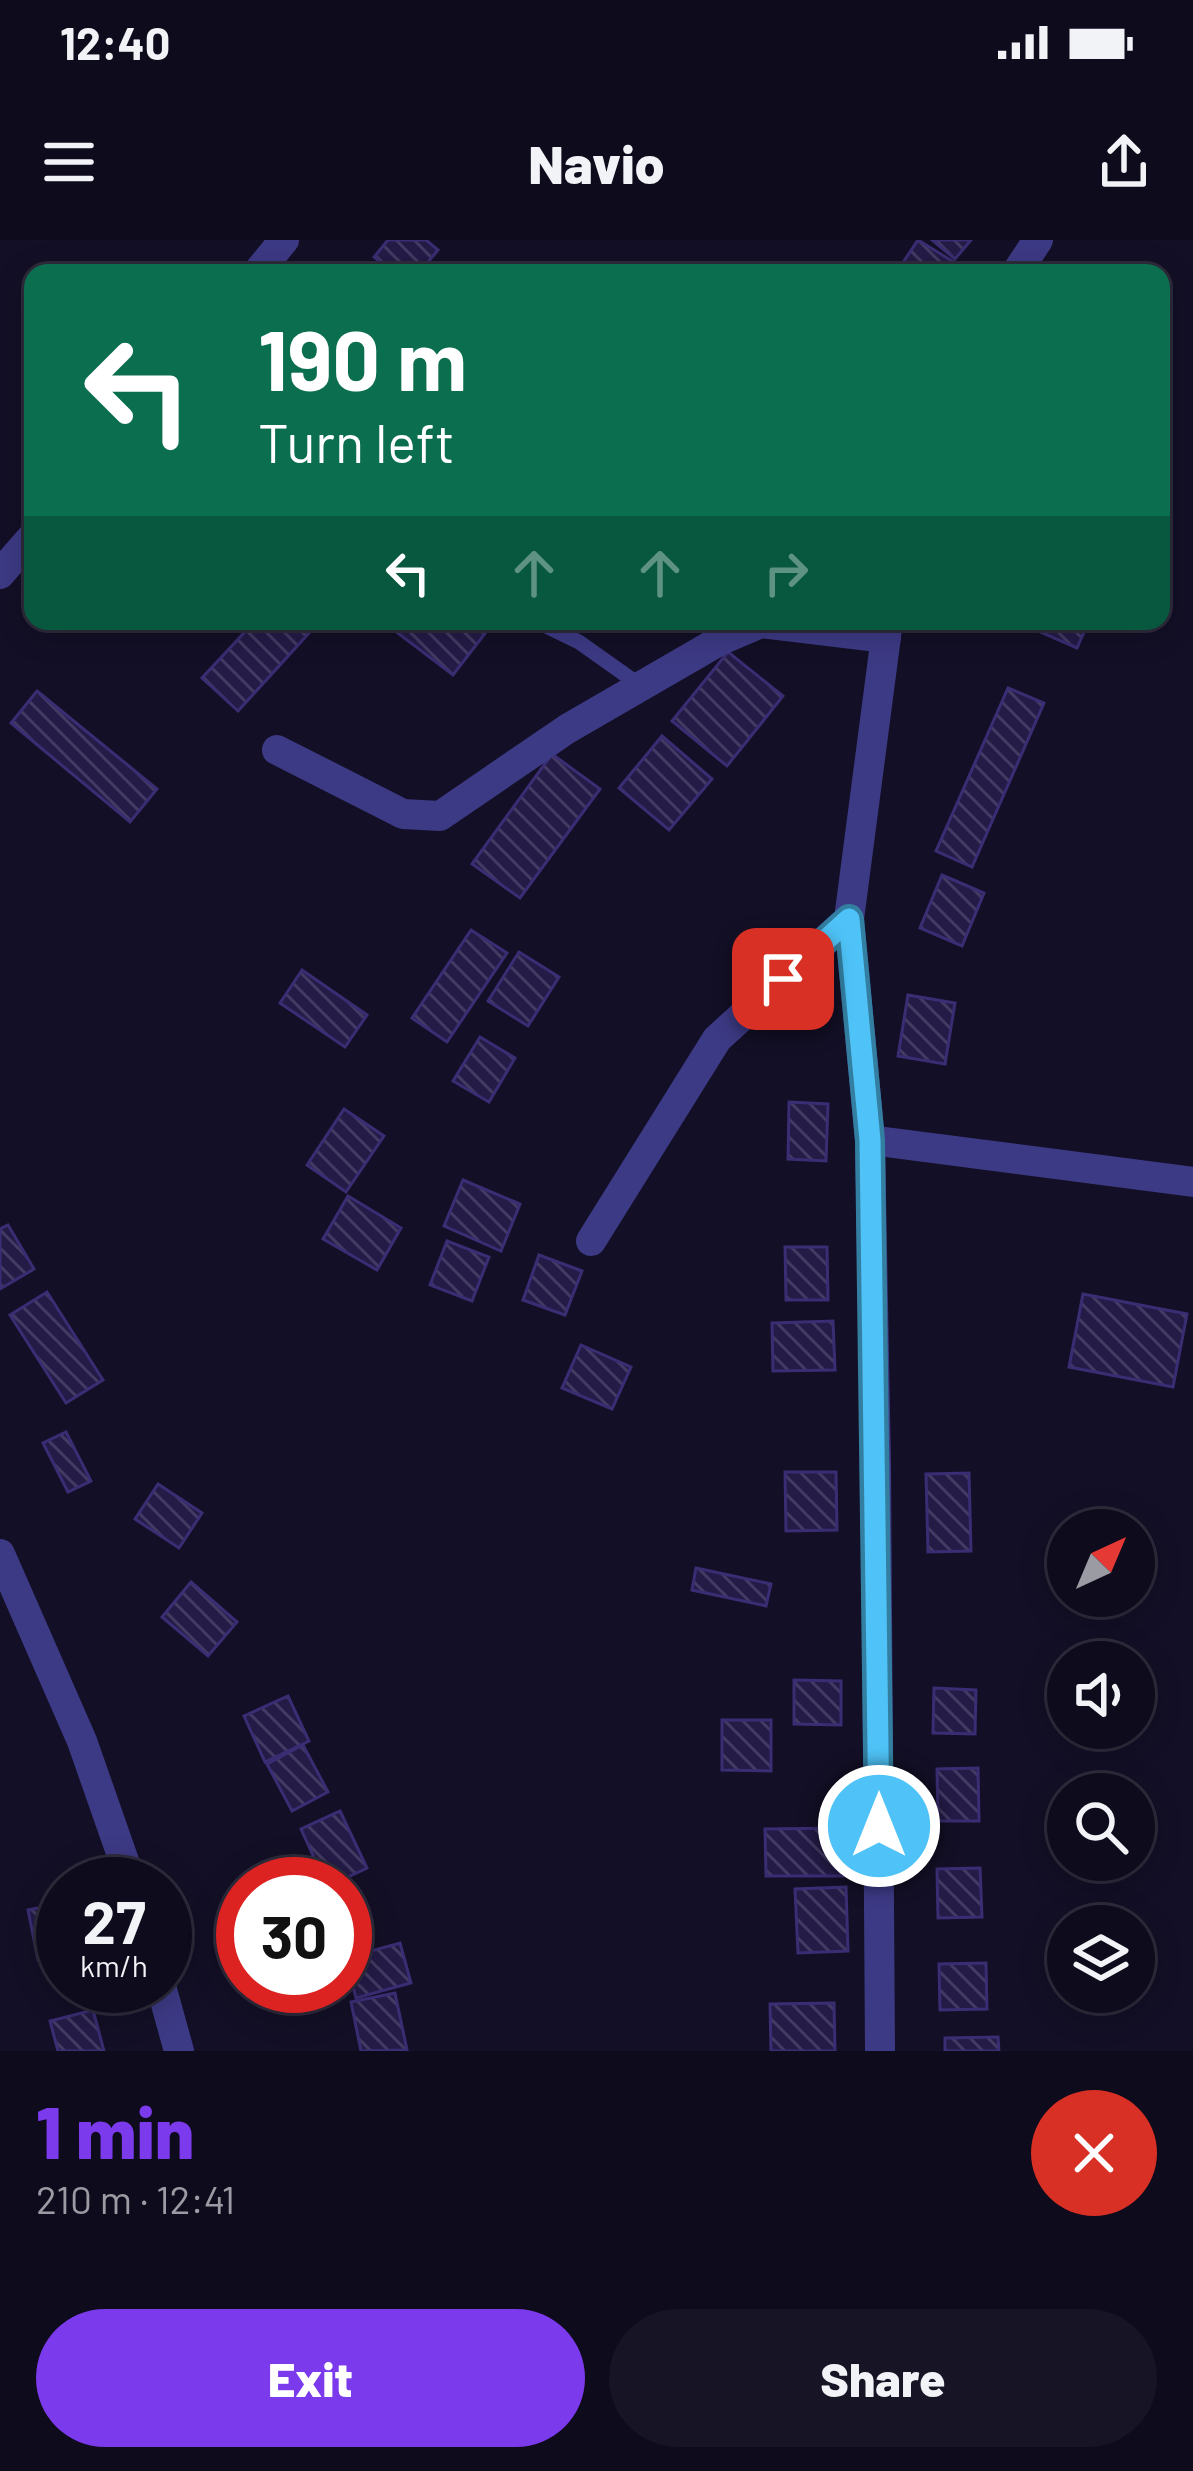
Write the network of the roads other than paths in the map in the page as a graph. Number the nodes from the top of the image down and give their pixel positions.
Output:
1 (284, 240) edge
2 (264, 264) edge
3 (24, 546) edge
4 (0, 574) edge
5 (554, 630) edge
6 (745, 630) edge
7 (887, 630) edge
8 (641, 686) junction
9 (278, 750) dead end
10 (849, 919) junction
11 (870, 1140) junction
12 (1193, 1182) edge
13 (591, 1241) dead end
14 (0, 1554) edge
15 (123, 1857) edge
16 (168, 2013) edge
17 (179, 2051) edge
18 (880, 2051) edge

1 - 2 street
3 - 4 street
5 - 8 lane
6 - 8 street
7 - 10 street
8 - 9 street
10 - 11 street
10 - 13 street
11 - 12 street
11 - 18 street
14 - 15 street
16 - 17 street

